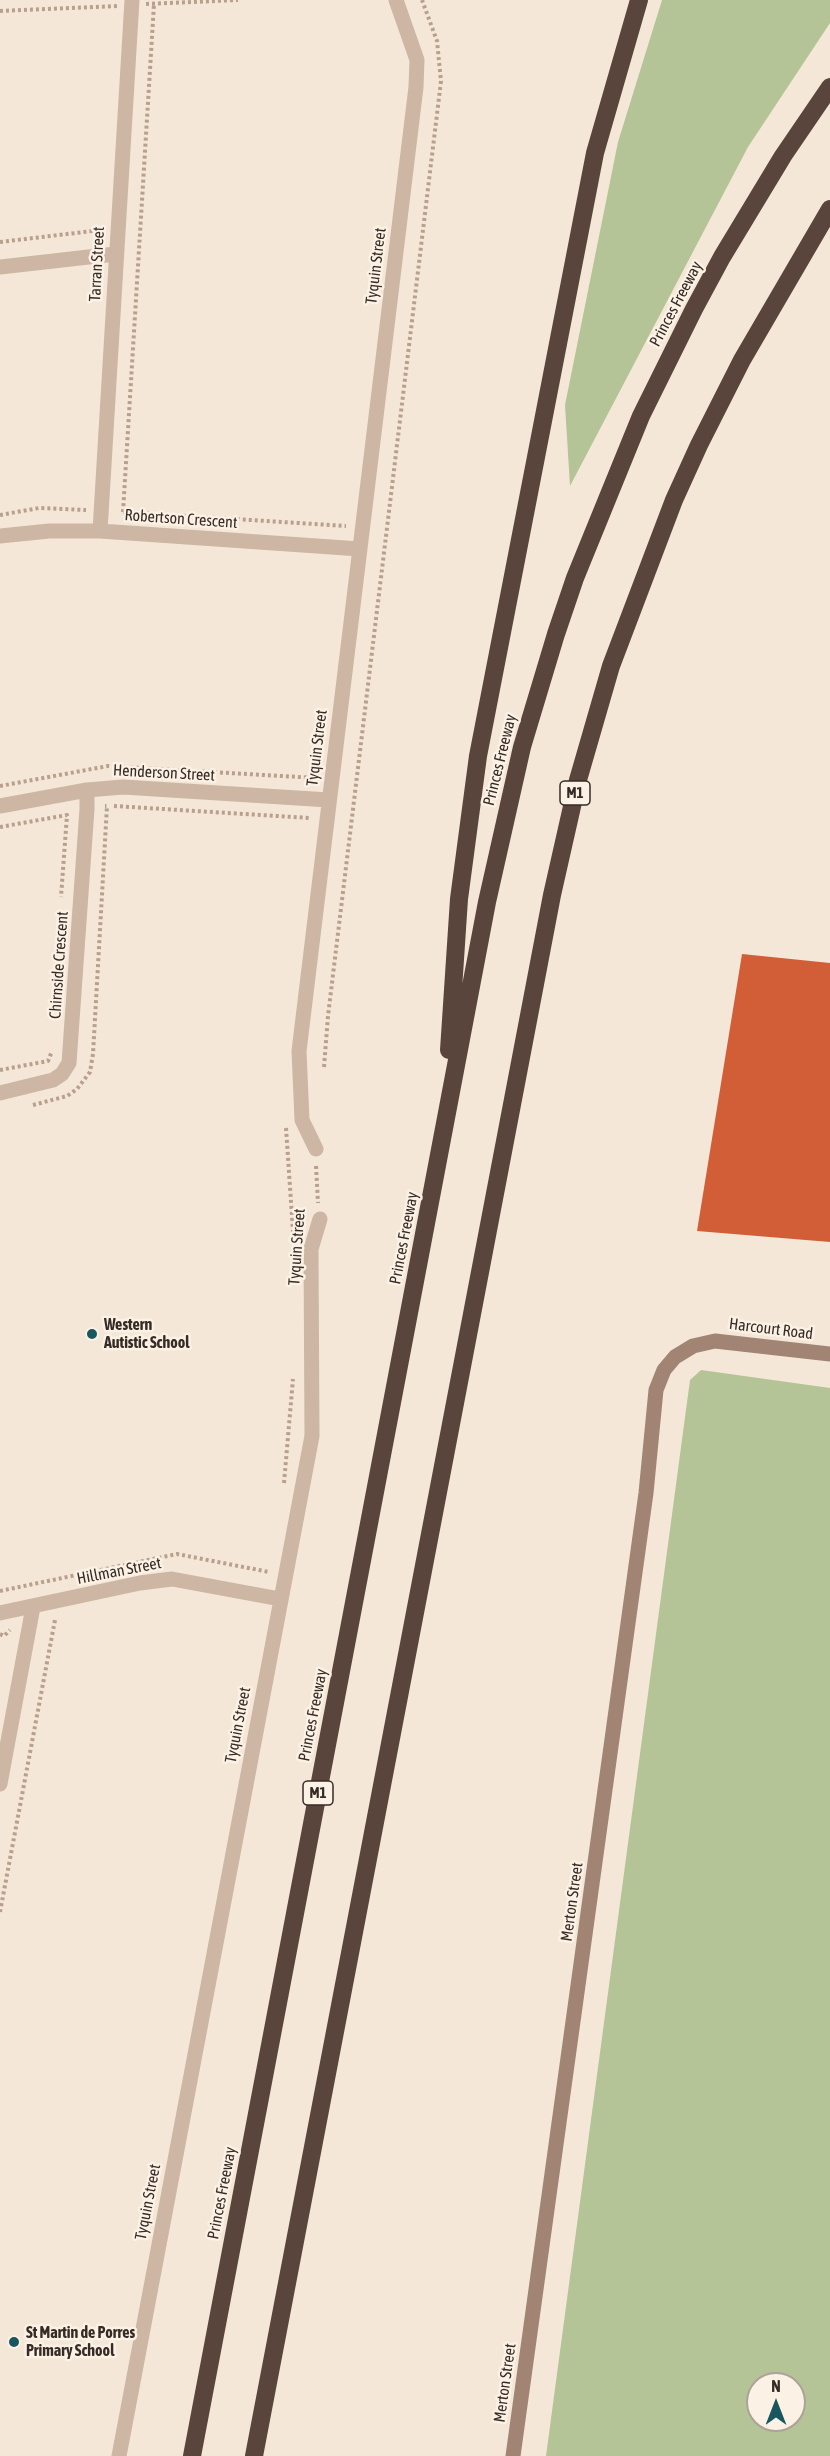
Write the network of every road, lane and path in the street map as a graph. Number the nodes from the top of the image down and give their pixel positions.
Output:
1 (132, 0) edge
2 (396, 0) edge
3 (422, 0) edge
4 (639, 0) edge
5 (154, 4) dead end
6 (830, 87) edge
7 (830, 209) edge
8 (116, 254) junction
9 (0, 267) edge
10 (101, 511) junction
11 (123, 512) junction
12 (0, 515) edge
13 (347, 517) dead end
14 (346, 526) junction
15 (100, 531) junction
16 (0, 536) edge
17 (344, 548) junction
18 (360, 549) junction
19 (317, 767) dead end
20 (87, 790) junction
21 (321, 800) junction
22 (0, 806) edge
23 (107, 806) dead end
24 (311, 818) junction
25 (0, 827) edge
26 (309, 830) dead end
27 (61, 907) dead end
28 (53, 1049) dead end
29 (324, 1067) dead end
30 (0, 1070) edge
31 (0, 1093) edge
32 (286, 1120) dead end
33 (444, 1130) junction
34 (316, 1149) joint
35 (320, 1219) joint
36 (294, 1247) dead end
37 (830, 1354) edge
38 (675, 1357) joint
39 (293, 1373) dead end
40 (283, 1489) dead end
41 (271, 1562) dead end
42 (264, 1596) junction
43 (280, 1599) junction
44 (33, 1607) junction
45 (0, 1613) edge
46 (66, 1618) dead end
47 (55, 1620) dead end
48 (0, 1784) edge
49 (118, 2456) edge
50 (192, 2456) edge
51 (254, 2456) edge
52 (513, 2456) edge

1 - 8 street, Tarran Street
2 - 18 street, Tyquin Street
3 - 29 path
4 - 33 highway
5 - 11 path
6 - 33 highway, Princes Freeway / M1
7 - 51 highway, M1
8 - 9 street
8 - 10 street, Tarran Street
10 - 11 path
10 - 12 path
10 - 15 street, Tarran Street
11 - 14 path
13 - 14 path
14 - 17 path
15 - 16 street, Robertson Crescent
15 - 17 street, Robertson Crescent
17 - 18 street, Robertson Crescent
18 - 21 street, Tyquin Street
19 - 21 path
20 - 21 street, Henderson Street
20 - 22 street, Henderson Street
20 - 31 street, Chirnside Crescent
21 - 24 path
21 - 34 street, Tyquin Street
23 - 24 path
24 - 26 path
25 - 27 path
28 - 30 path
32 - 36 path
33 - 50 highway, Princes Freeway / M1
34 - 35 path, Tyquin Street
35 - 43 street, Tyquin Street
37 - 38 street, Harcourt Road
38 - 52 street, Merton Street
39 - 40 path
41 - 42 path
42 - 43 street, Hillman Street
42 - 44 street, Hillman Street
43 - 49 street, Tyquin Street
44 - 45 street, Hillman Street
44 - 48 street
46 - 47 path

